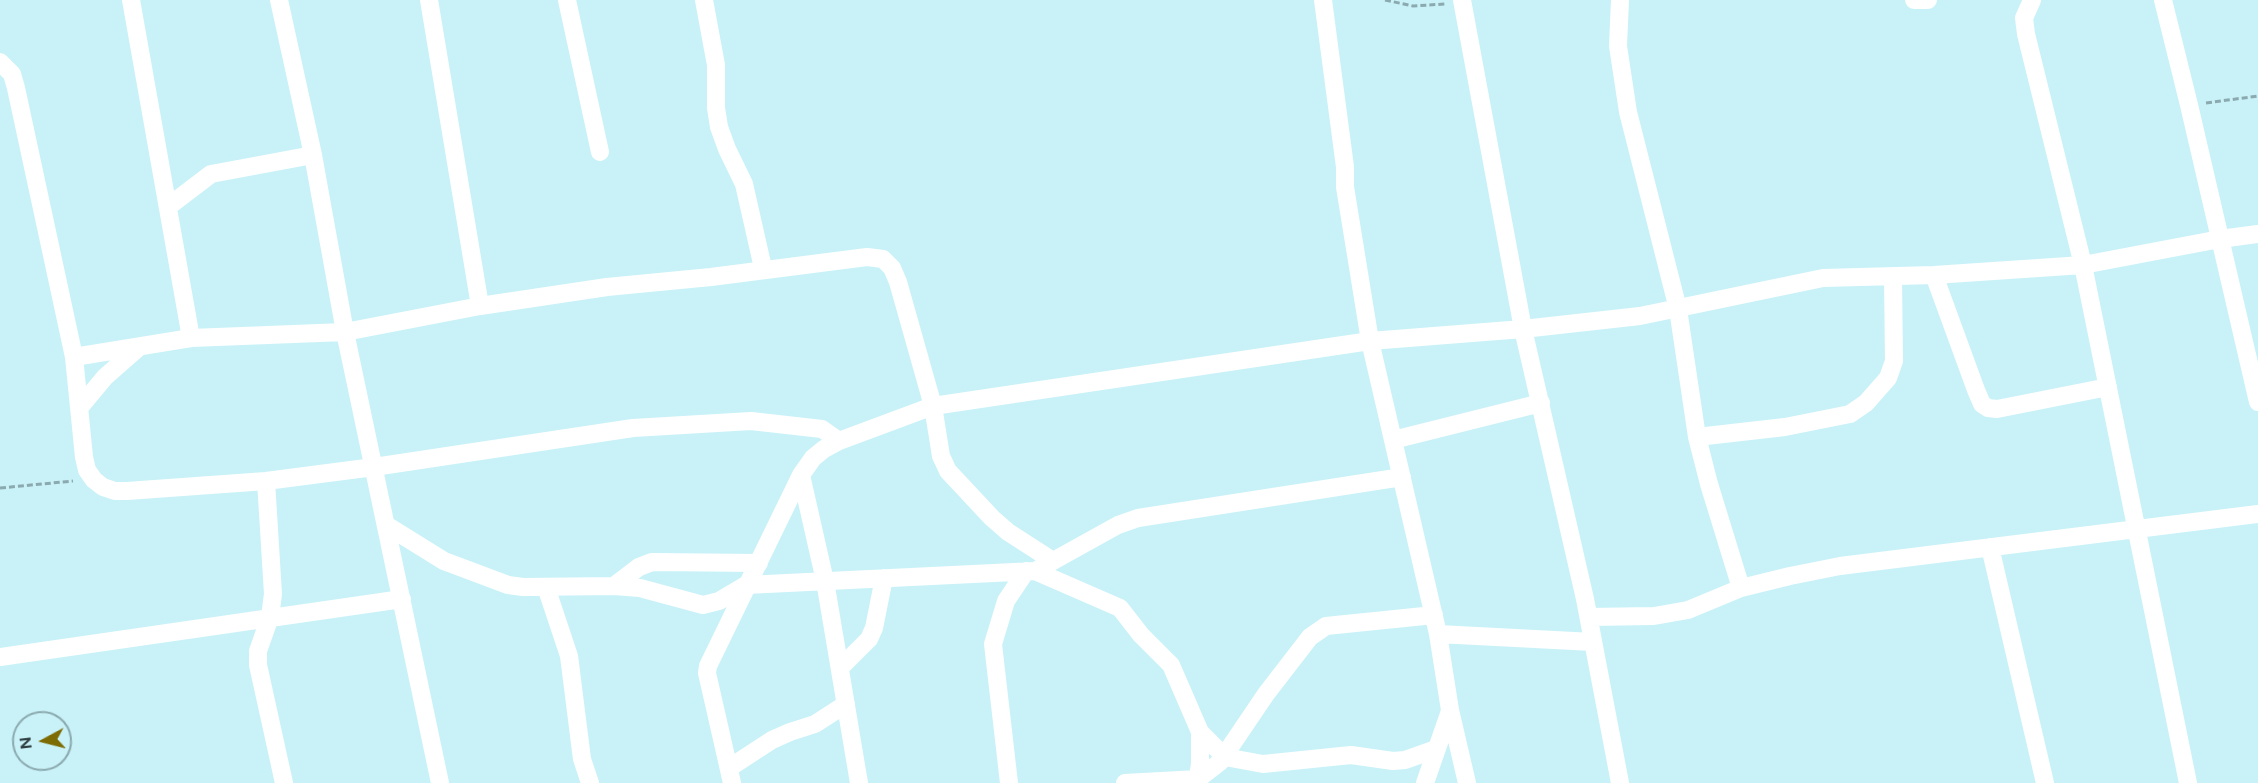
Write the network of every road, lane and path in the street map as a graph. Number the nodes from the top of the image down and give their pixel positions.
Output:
1 (131, 0) edge
2 (279, 0) edge
3 (429, 0) edge
4 (567, 0) edge
5 (704, 0) edge
6 (1323, 0) edge
7 (1385, 0) edge
8 (1620, 0) edge
9 (1914, 0) edge
10 (1928, 0) edge
11 (2032, 0) edge
12 (2163, 0) edge
13 (1466, 1) edge
14 (0, 62) edge
15 (2258, 96) edge
16 (2189, 105) junction
17 (600, 152) dead end
18 (313, 155) junction
19 (169, 206) junction
20 (2258, 234) edge
21 (2220, 239) junction
22 (2083, 265) junction
23 (764, 268) junction
24 (1934, 275) junction
25 (1893, 277) junction
26 (480, 306) junction
27 (1678, 309) junction
28 (1523, 329) junction
29 (345, 332) junction
30 (191, 338) junction
31 (1370, 341) junction
32 (139, 347) junction
33 (74, 357) junction
34 (2108, 387) junction
35 (2258, 402) edge
36 (1541, 403) junction
37 (933, 406) junction
38 (80, 407) junction
39 (1697, 437) junction
40 (1393, 440) junction
41 (839, 441) junction
42 (374, 467) junction
43 (801, 475) junction
44 (1402, 477) junction
45 (94, 480) junction
46 (266, 481) junction
47 (0, 488) edge
48 (2258, 514) edge
49 (386, 525) junction
50 (2136, 530) junction
51 (1990, 547) junction
52 (1053, 561) junction
53 (759, 563) junction
54 (1031, 571) junction
55 (884, 578) junction
56 (825, 581) junction
57 (746, 585) junction
58 (546, 586) junction
59 (614, 586) junction
60 (1741, 588) junction
61 (402, 599) junction
62 (1434, 615) junction
63 (1589, 617) junction
64 (270, 618) junction
65 (1438, 634) junction
66 (1593, 642) junction
67 (0, 657) edge
68 (840, 668) junction
69 (846, 704) junction
70 (1450, 710) junction
71 (1200, 732) junction
72 (1436, 749) junction
73 (1225, 758) junction
74 (731, 775) edge
75 (1198, 781) edge
76 (1617, 781) edge
77 (284, 783) edge
78 (440, 783) edge
79 (590, 783) edge
80 (859, 783) edge
81 (1009, 783) edge
82 (1125, 783) edge
83 (1425, 783) edge
84 (1467, 783) edge
85 (2045, 783) edge
86 (2188, 783) edge

1 - 19 street
2 - 18 street
3 - 26 street
4 - 17 street
5 - 23 street
6 - 31 street
7 - 13 path
8 - 27 street
9 - 10 street
11 - 22 street
12 - 16 street
13 - 28 street
14 - 33 street
15 - 16 path
16 - 21 street
18 - 19 street
18 - 29 street
19 - 30 street
20 - 21 street
21 - 22 street
21 - 35 street
22 - 24 street
22 - 34 street
23 - 26 street
23 - 37 street
24 - 25 street
24 - 34 street
25 - 27 street
25 - 39 street
26 - 29 street
27 - 28 street
27 - 39 street
28 - 31 street
28 - 36 street
29 - 30 street
29 - 42 street
30 - 32 street
31 - 37 street
31 - 40 street
32 - 33 street
32 - 38 street
33 - 38 street
34 - 50 street
36 - 40 street
36 - 63 street
37 - 41 street
37 - 52 street
38 - 45 street
39 - 60 street
40 - 44 street
41 - 42 street
41 - 43 street
42 - 46 street
42 - 49 street
43 - 53 street
43 - 56 street
44 - 52 street
44 - 62 street
45 - 46 street
45 - 47 path
46 - 64 street
48 - 50 street
49 - 58 street
49 - 61 street
50 - 51 street
50 - 86 street
51 - 60 street
51 - 85 street
52 - 54 street
53 - 57 street
53 - 59 street
54 - 55 street
54 - 71 street
54 - 81 street
55 - 56 street
55 - 68 street
56 - 57 street
56 - 68 street
57 - 59 street
57 - 74 street
58 - 59 street
58 - 79 street
60 - 63 street
61 - 64 street
61 - 78 street
62 - 65 street
62 - 73 street
63 - 66 street
64 - 67 street
64 - 77 street
65 - 66 street
65 - 70 street
66 - 76 street
68 - 69 street
69 - 74 street
69 - 80 street
70 - 72 street
70 - 84 street
71 - 73 street
71 - 75 street
72 - 73 street
72 - 83 street
73 - 75 street
75 - 82 street

